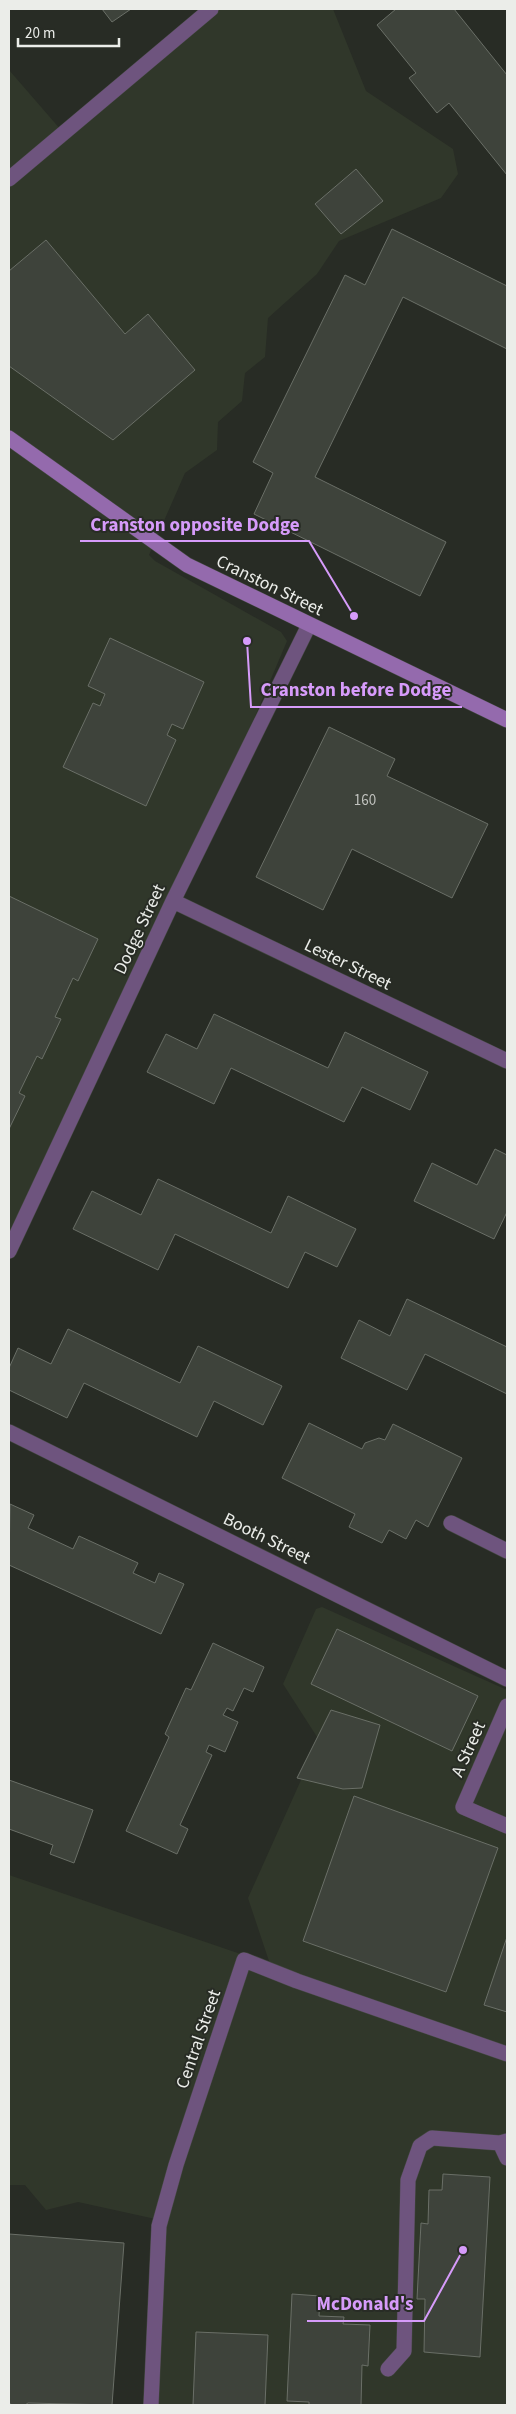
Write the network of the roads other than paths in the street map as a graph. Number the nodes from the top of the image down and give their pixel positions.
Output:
1 (211, 9) edge
2 (9, 178) edge
3 (9, 438) edge
4 (309, 625) junction
5 (507, 720) edge
6 (173, 901) junction
7 (507, 1061) edge
8 (9, 1251) edge
9 (9, 1432) edge
10 (451, 1523) dead end
11 (507, 1550) edge
12 (507, 1679) edge
13 (507, 1706) edge
14 (507, 1826) edge
15 (507, 2054) edge
16 (503, 2142) edge
17 (507, 2158) edge
18 (388, 2369) dead end
19 (151, 2405) edge

1 - 2 street
3 - 4 main road, Cranston Street
4 - 5 main road, Cranston Street
4 - 6 street, Dodge Street
6 - 7 street, Lester Street
6 - 8 street, Dodge Street
9 - 12 street, Booth Street
10 - 11 street
13 - 14 street, A Street
15 - 19 street, Central Street
16 - 17 street
16 - 18 street

